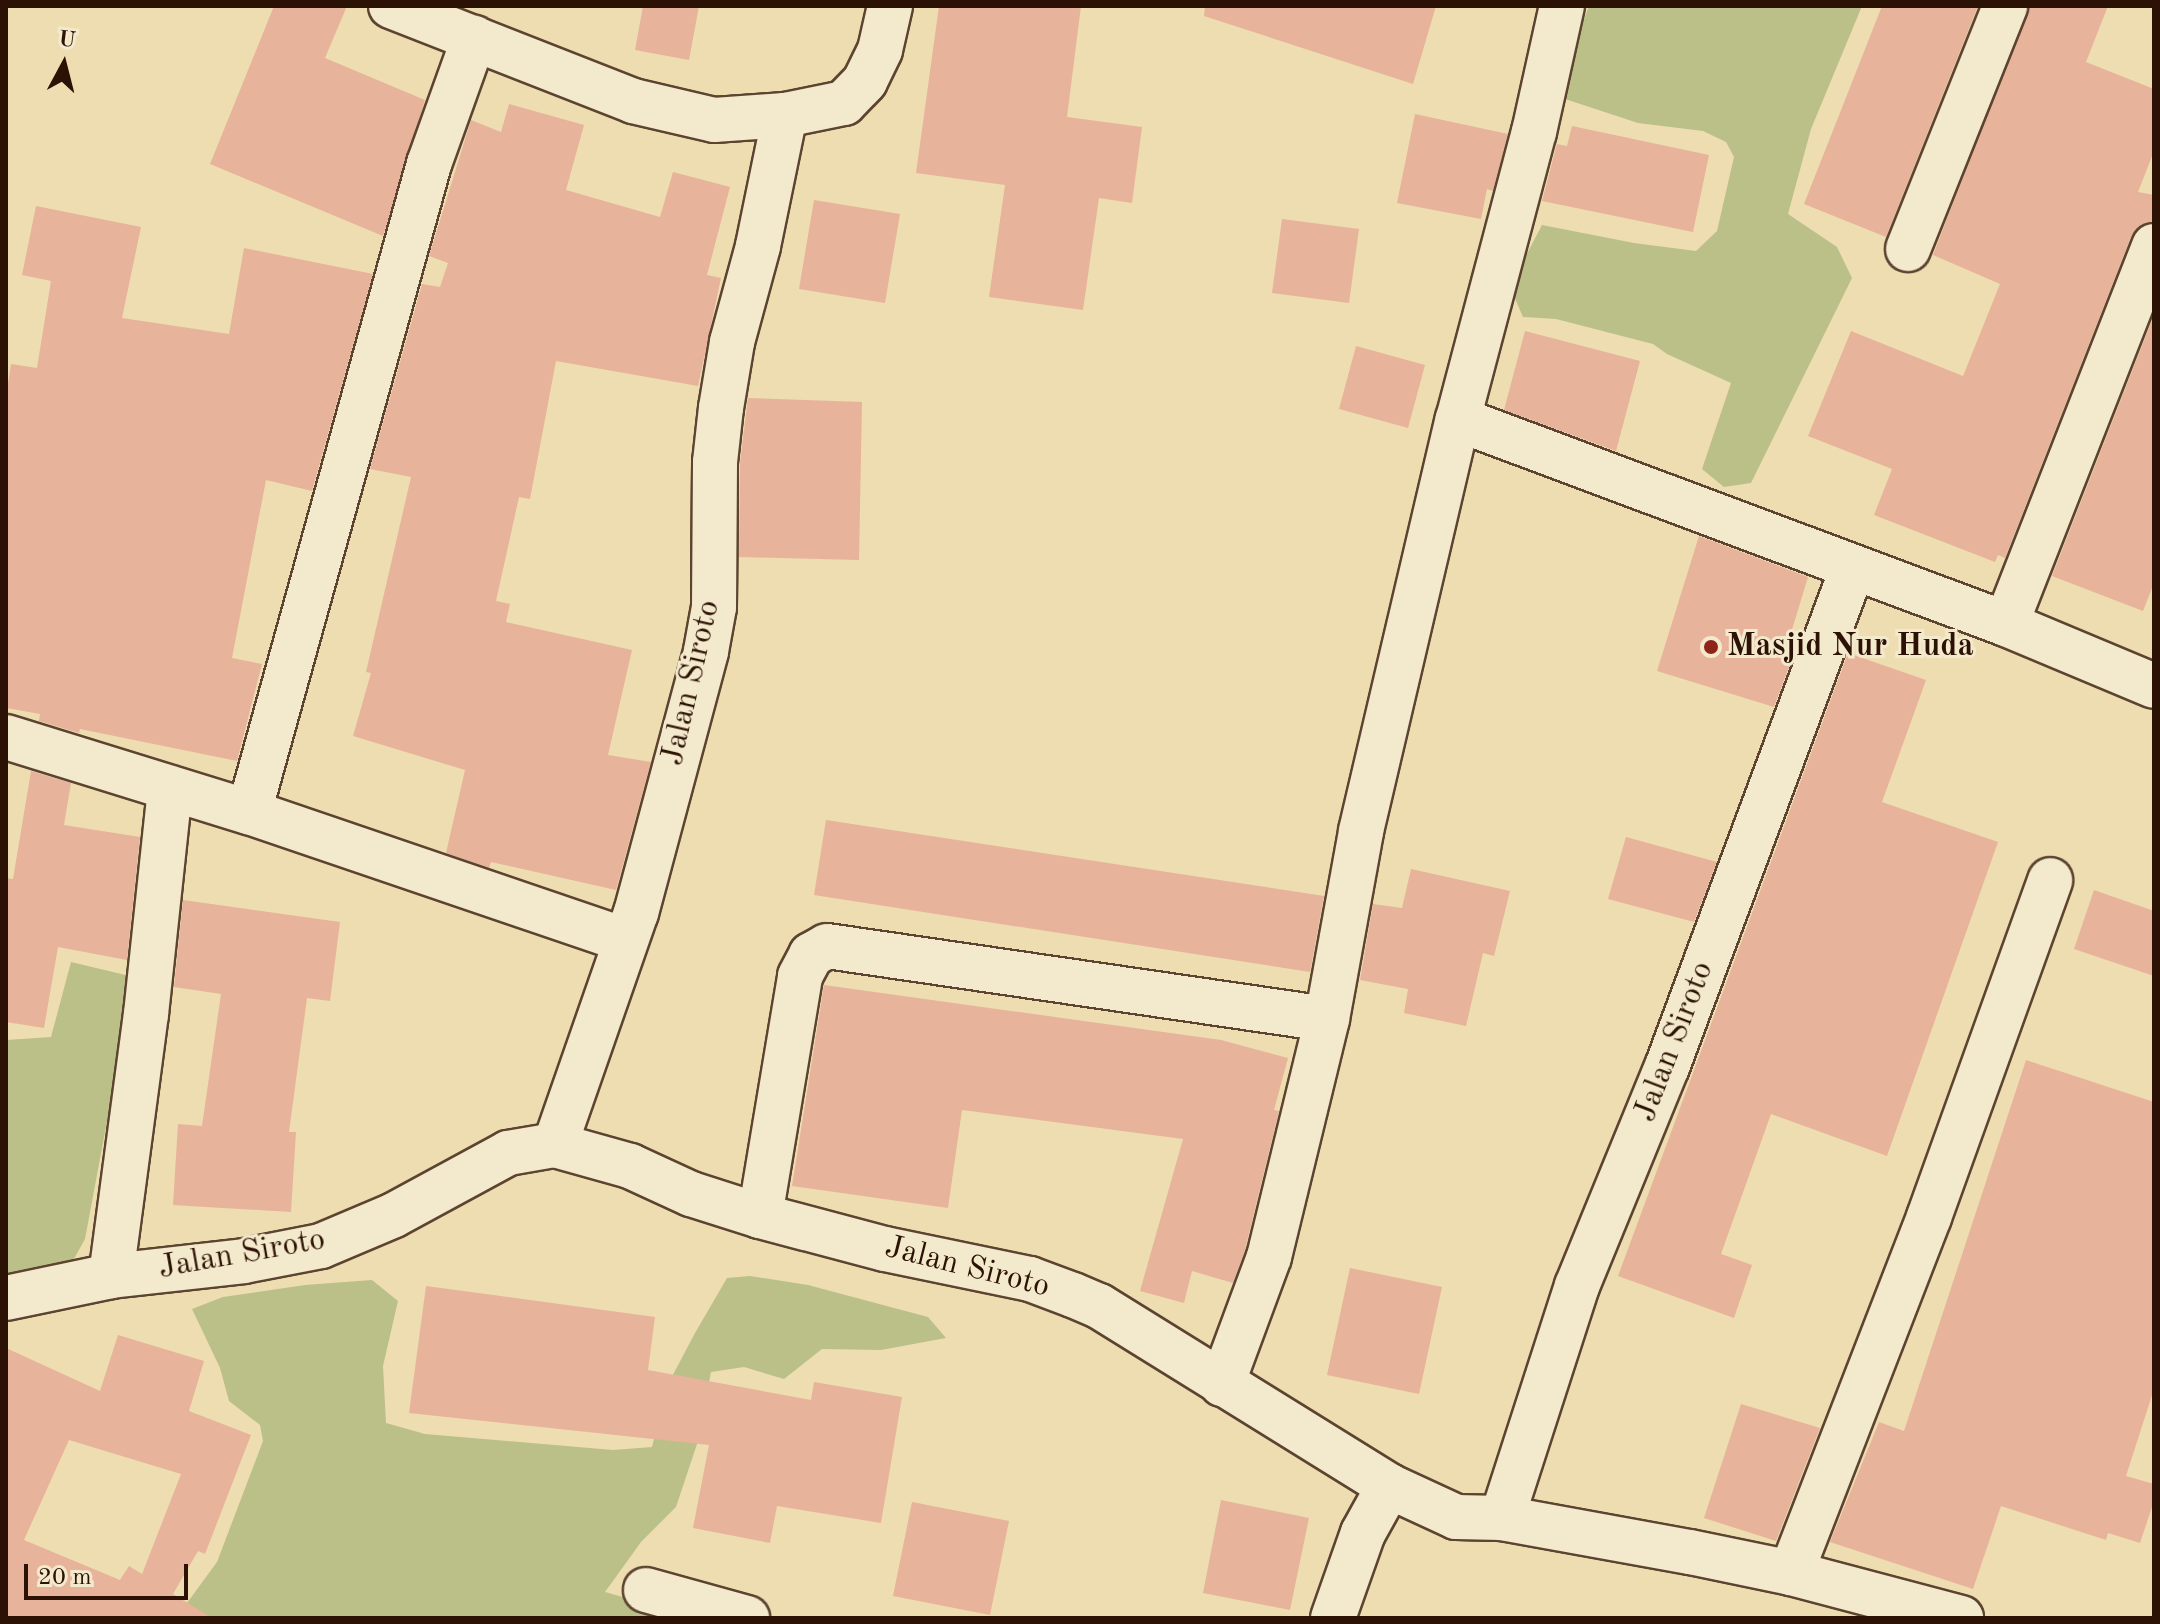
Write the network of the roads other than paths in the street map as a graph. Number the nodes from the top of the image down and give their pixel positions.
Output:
1 (391, 6) edge
2 (890, 6) edge
3 (1562, 6) edge
4 (2005, 6) edge
5 (474, 38) junction
6 (785, 115) junction
7 (2154, 246) edge
8 (1908, 249) dead end
9 (1458, 419) junction
10 (1853, 567) junction
11 (2006, 624) junction
12 (2154, 686) edge
13 (6, 737) edge
14 (170, 788) junction
15 (249, 812) junction
16 (2050, 880) dead end
17 (624, 940) junction
18 (1327, 1019) junction
19 (555, 1145) junction
20 (760, 1216) junction
21 (111, 1276) junction
22 (6, 1298) edge
23 (1222, 1384) junction
24 (1389, 1486) junction
25 (1502, 1518) junction
26 (1791, 1573) junction
27 (646, 1590) dead end
28 (747, 1618) edge
29 (1333, 1618) edge
30 (1961, 1618) edge

1 - 5 street
2 - 6 street
3 - 9 street
4 - 8 street
5 - 6 street
5 - 15 street
6 - 17 street, Jalan Siroto
7 - 11 street
9 - 10 street
9 - 18 street
10 - 11 street
10 - 25 street, Jalan Siroto
11 - 12 street
13 - 14 street
14 - 15 street
14 - 21 street
15 - 17 street
16 - 26 street
17 - 19 street, Jalan Siroto
18 - 20 street
18 - 23 street
19 - 20 street, Jalan Siroto
19 - 21 street, Jalan Siroto
20 - 23 street, Jalan Siroto
21 - 22 street, Jalan Siroto
23 - 24 street, Jalan Siroto
24 - 25 street, Jalan Siroto
24 - 29 street
25 - 26 street, Jalan Siroto
26 - 30 street, Jalan Siroto
27 - 28 street

